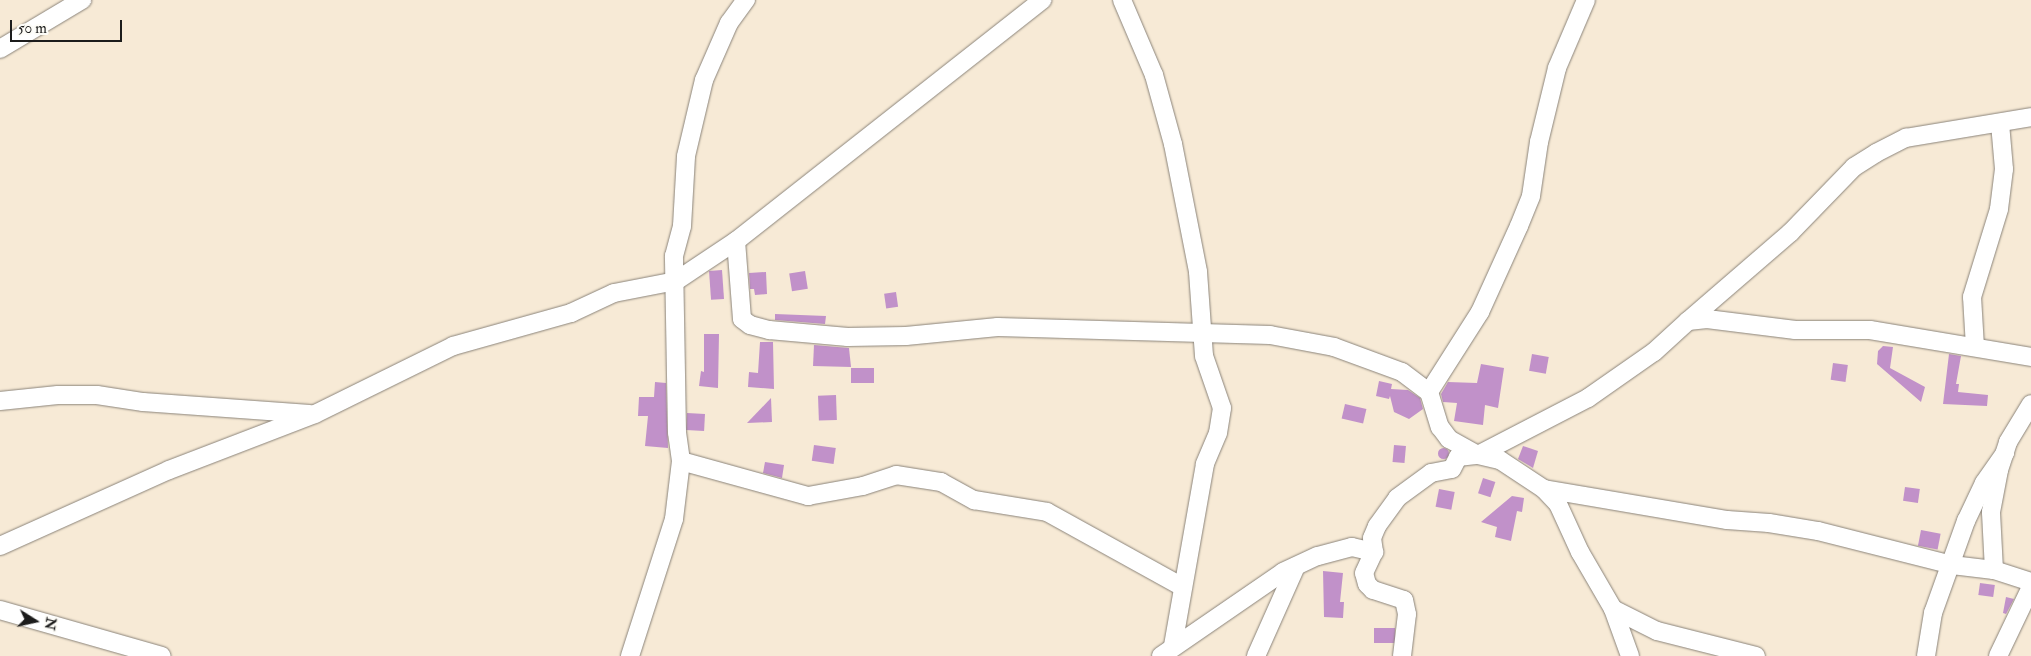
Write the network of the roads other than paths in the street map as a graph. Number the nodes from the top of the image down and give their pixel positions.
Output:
1 (82, 0) edge
2 (1042, 0) edge
3 (1122, 0) edge
4 (1586, 0) edge
5 (743, 2) edge
6 (0, 49) edge
7 (2031, 117) edge
8 (2000, 123) junction
9 (736, 241) junction
10 (676, 281) junction
11 (1688, 321) junction
12 (1201, 334) junction
13 (1975, 347) junction
14 (2031, 356) edge
15 (1429, 392) junction
16 (0, 401) edge
17 (2031, 404) edge
18 (315, 414) junction
19 (2005, 453) junction
20 (1478, 455) junction
21 (681, 461) junction
22 (1544, 489) junction
23 (0, 546) edge
24 (1374, 552) junction
25 (1952, 565) junction
26 (1296, 566) junction
27 (1994, 570) junction
28 (2031, 582) edge
29 (1183, 587) junction
30 (2031, 588) edge
31 (1613, 609) junction
32 (0, 610) edge
33 (1167, 651) edge
34 (162, 656) edge
35 (630, 656) edge
36 (1256, 656) edge
37 (1402, 656) edge
38 (1630, 656) edge
39 (1756, 656) edge
40 (1926, 656) edge
41 (1998, 656) edge

1 - 6 street
2 - 9 street
3 - 12 street
4 - 15 street
5 - 10 street
7 - 8 street
8 - 11 street
8 - 13 street
9 - 10 street
9 - 12 street
10 - 18 street
10 - 21 street
11 - 13 street
11 - 20 street
12 - 15 street
12 - 29 street
13 - 14 street
15 - 20 street
16 - 18 street
17 - 19 street
18 - 23 street
19 - 25 street
19 - 27 street
20 - 22 street
20 - 24 street
21 - 29 street
21 - 35 street
22 - 25 street
22 - 31 street
24 - 26 street
24 - 37 street
25 - 27 street
25 - 40 street
26 - 33 street
26 - 36 street
27 - 28 street
29 - 33 street
30 - 41 street
31 - 38 street
31 - 39 street
32 - 34 street

